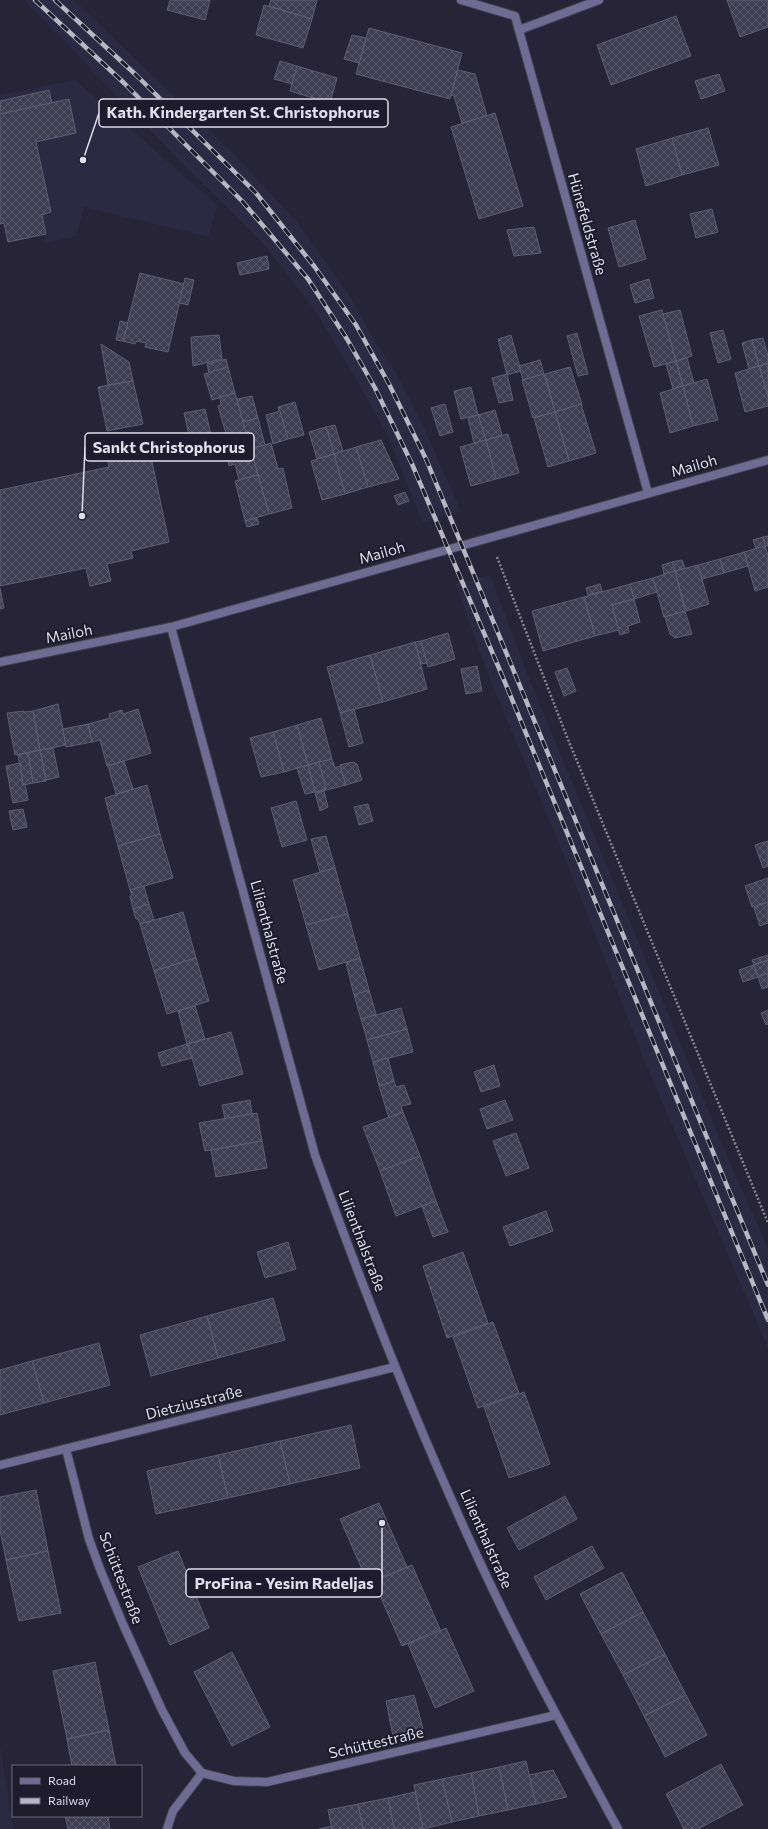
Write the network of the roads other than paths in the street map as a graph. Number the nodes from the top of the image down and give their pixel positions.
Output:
1 (461, 0) edge
2 (599, 0) edge
3 (519, 30) junction
4 (768, 460) edge
5 (648, 493) junction
6 (171, 627) junction
7 (0, 662) edge
8 (395, 1367) junction
9 (66, 1449) junction
10 (0, 1465) edge
11 (556, 1715) junction
12 (202, 1773) junction
13 (167, 1829) edge
14 (618, 1829) edge

1 - 3 street, Hünefeldstraße
2 - 3 street
3 - 5 street, Hünefeldstraße
4 - 5 street, Mailoh
5 - 6 street, Mailoh
6 - 7 street, Mailoh
6 - 8 street, Lilienthalstraße
8 - 9 street, Dietziusstraße
8 - 11 street, Lilienthalstraße
9 - 10 street, Dietziusstraße
9 - 12 street, Schüttestraße
11 - 12 street, Schüttestraße
11 - 14 street, Lilienthalstraße
12 - 13 street

